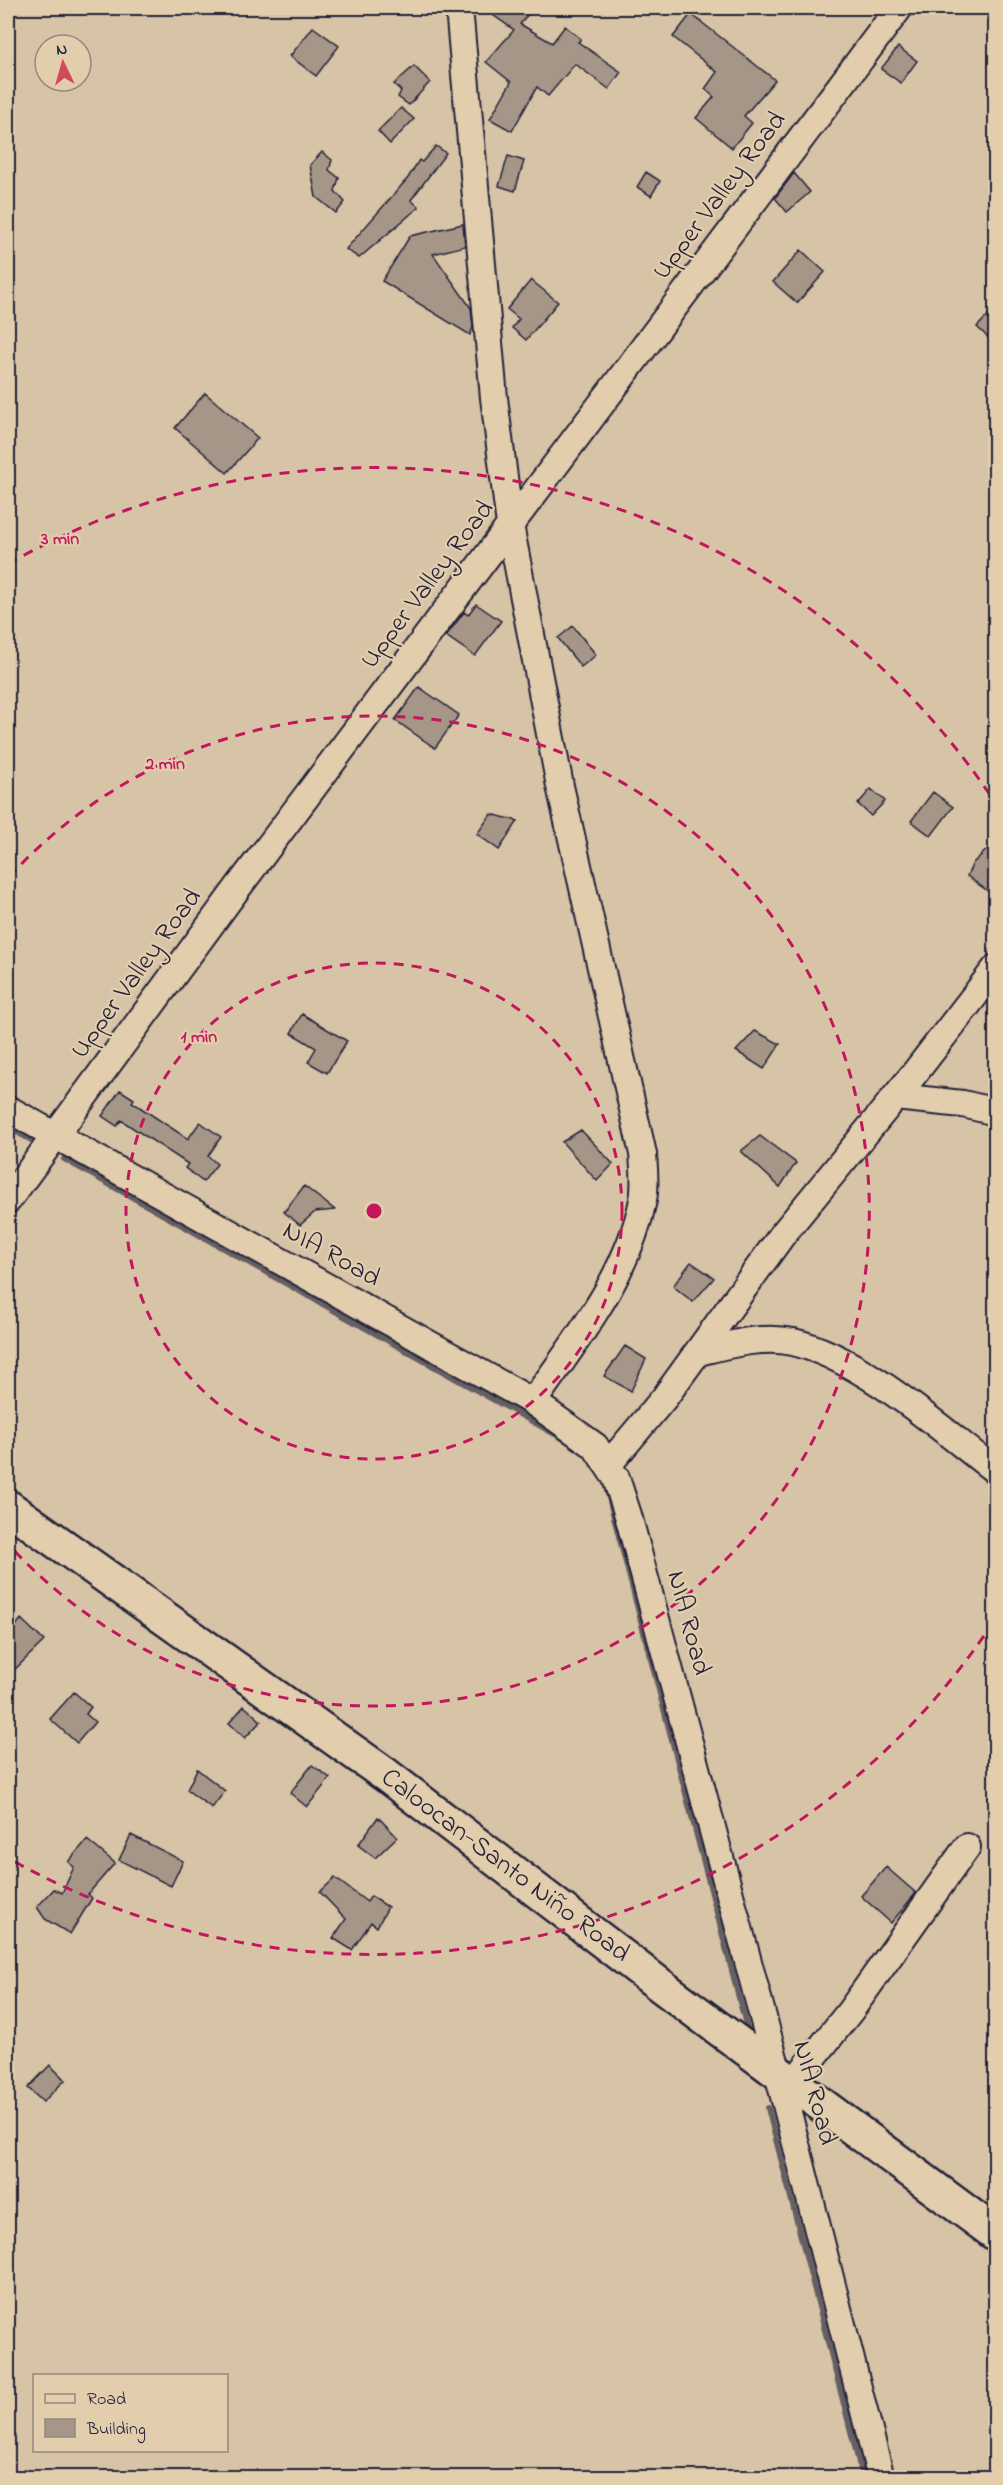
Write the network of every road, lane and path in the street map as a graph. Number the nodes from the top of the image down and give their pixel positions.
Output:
1 (459, 8) edge
2 (899, 8) edge
3 (510, 525) junction
4 (996, 968) edge
5 (895, 1097) junction
6 (8, 1109) edge
7 (996, 1112) edge
8 (55, 1136) junction
9 (8, 1200) edge
10 (698, 1352) junction
11 (533, 1402) junction
12 (609, 1464) junction
13 (996, 1471) edge
14 (8, 1508) edge
15 (967, 1847) dead end
16 (786, 2078) junction
17 (996, 2234) edge
18 (881, 2478) edge

1 - 3 street
2 - 3 street, Upper Valley Road
3 - 8 street, Upper Valley Road
3 - 11 street
4 - 5 street
5 - 7 street
5 - 10 street
6 - 8 street, NIA Road
8 - 9 street, Upper Valley Road
8 - 11 street, NIA Road
10 - 12 street
10 - 13 street
11 - 12 street, NIA Road
12 - 16 street, NIA Road
14 - 16 street, Caloocan-Santo Niño Road
15 - 16 street
16 - 17 street, Caloocan-Santo Niño Road
16 - 18 street, NIA Road

